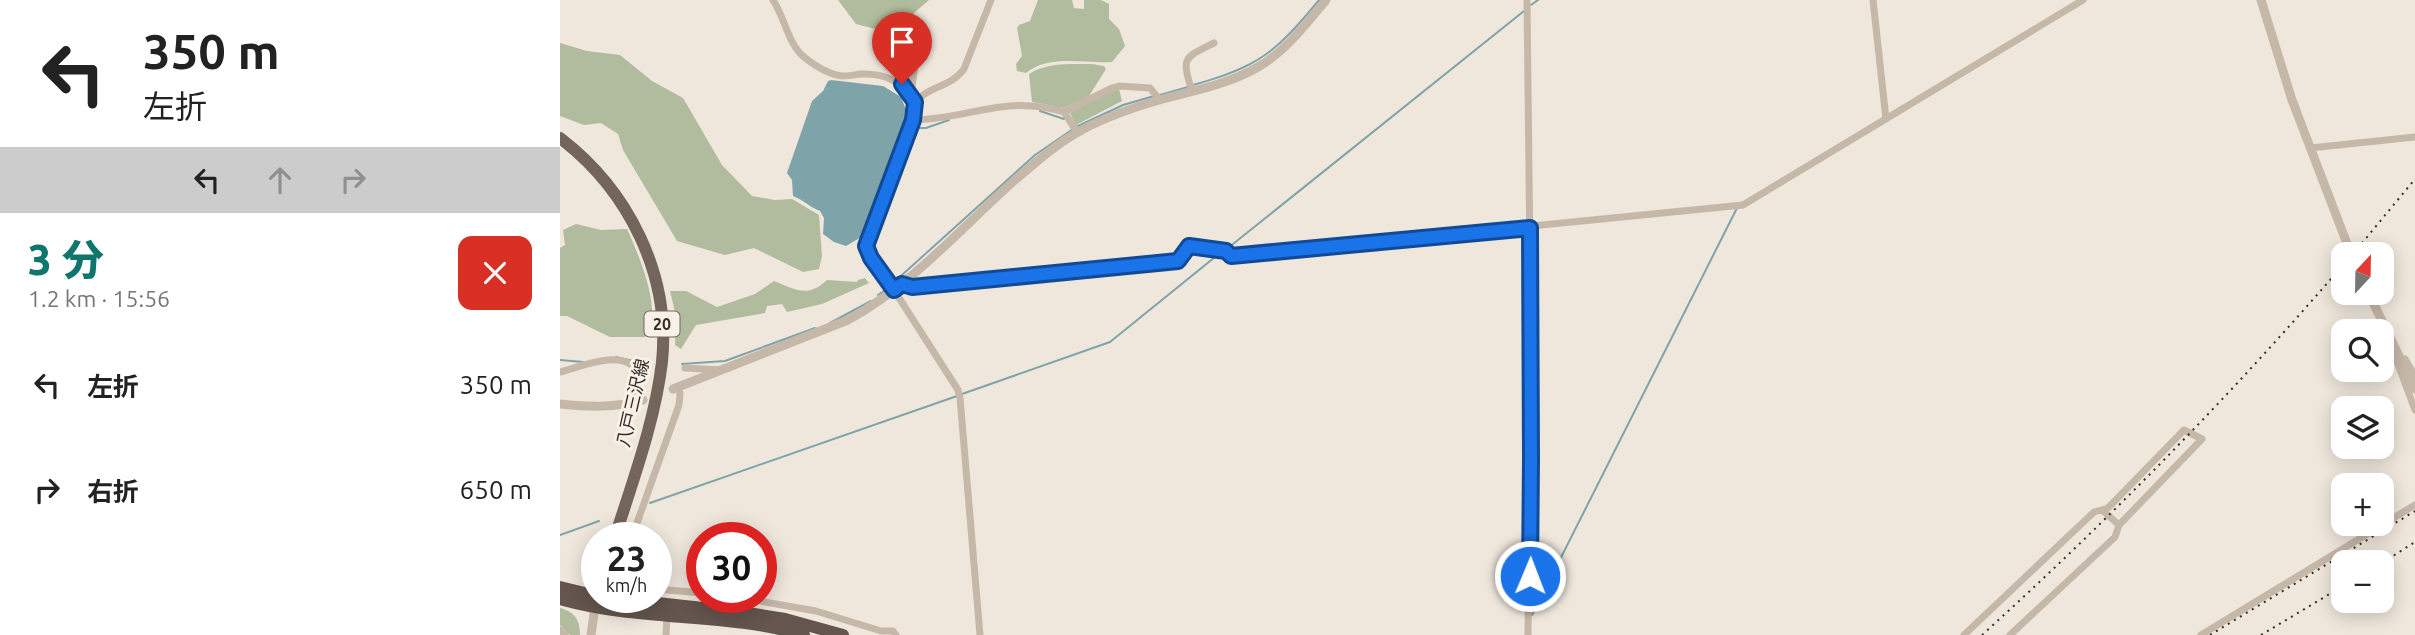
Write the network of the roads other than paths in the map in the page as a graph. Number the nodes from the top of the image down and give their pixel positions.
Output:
1 (774, 0) edge
2 (991, 0) edge
3 (1326, 0) edge
4 (1527, 0) edge
5 (1873, 0) edge
6 (2083, 0) edge
7 (2261, 0) edge
8 (918, 41) dead end
9 (1214, 43) dead end
10 (1192, 92) junction
11 (913, 98) junction
12 (1160, 100) junction
13 (1063, 112) junction
14 (1886, 119) junction
15 (913, 120) junction
16 (1077, 132) junction
17 (2415, 137) edge
18 (560, 138) edge
19 (2310, 148) junction
20 (1530, 228) junction
21 (2346, 242) edge
22 (902, 284) junction
23 (894, 290) junction
24 (2394, 343) edge
25 (2394, 347) edge
26 (2394, 354) edge
27 (685, 368) dead end
28 (722, 370) junction
29 (560, 372) edge
30 (2415, 376) edge
31 (676, 388) joint
32 (2415, 389) edge
33 (643, 400) dead end
34 (631, 403) junction
35 (560, 404) edge
36 (2415, 410) edge
37 (2415, 505) edge
38 (2102, 510) junction
39 (619, 522) edge
40 (637, 522) edge
41 (2119, 525) junction
42 (560, 587) edge
43 (581, 594) edge
44 (560, 599) edge
45 (581, 599) edge
46 (777, 604) edge
47 (672, 606) edge
48 (595, 613) edge
49 (655, 613) edge
50 (667, 616) junction
51 (560, 630) edge
52 (565, 635) edge
53 (591, 635) edge
54 (666, 635) edge
55 (804, 635) edge
56 (843, 635) edge
57 (896, 635) edge
58 (980, 635) edge
59 (1528, 635) edge
60 (1964, 635) edge
61 (2010, 635) edge
62 (2201, 635) edge

1 - 11 street
2 - 11 street
3 - 10 street
4 - 20 street
5 - 14 street
6 - 14 street
7 - 19 street
8 - 11 street
9 - 10 street
10 - 12 street
11 - 15 street
12 - 13 street
12 - 16 street
13 - 15 street
13 - 16 street
14 - 20 street
15 - 23 street
16 - 22 street
17 - 19 street
18 - 39 main road, 八戸三沢線 / 20
19 - 21 street
20 - 22 street
20 - 59 street
22 - 23 street
23 - 28 street
23 - 58 street
24 - 30 street
25 - 32 street
26 - 36 street
27 - 28 street
28 - 31 street
29 - 34 street
31 - 40 street
33 - 34 street
34 - 35 street
37 - 62 street
38 - 41 street
38 - 41 street
38 - 60 street
41 - 61 street
42 - 43 highway
44 - 45 highway
46 - 57 street
47 - 56 highway
48 - 53 street
49 - 50 highway
50 - 54 street
50 - 55 highway
51 - 52 street

